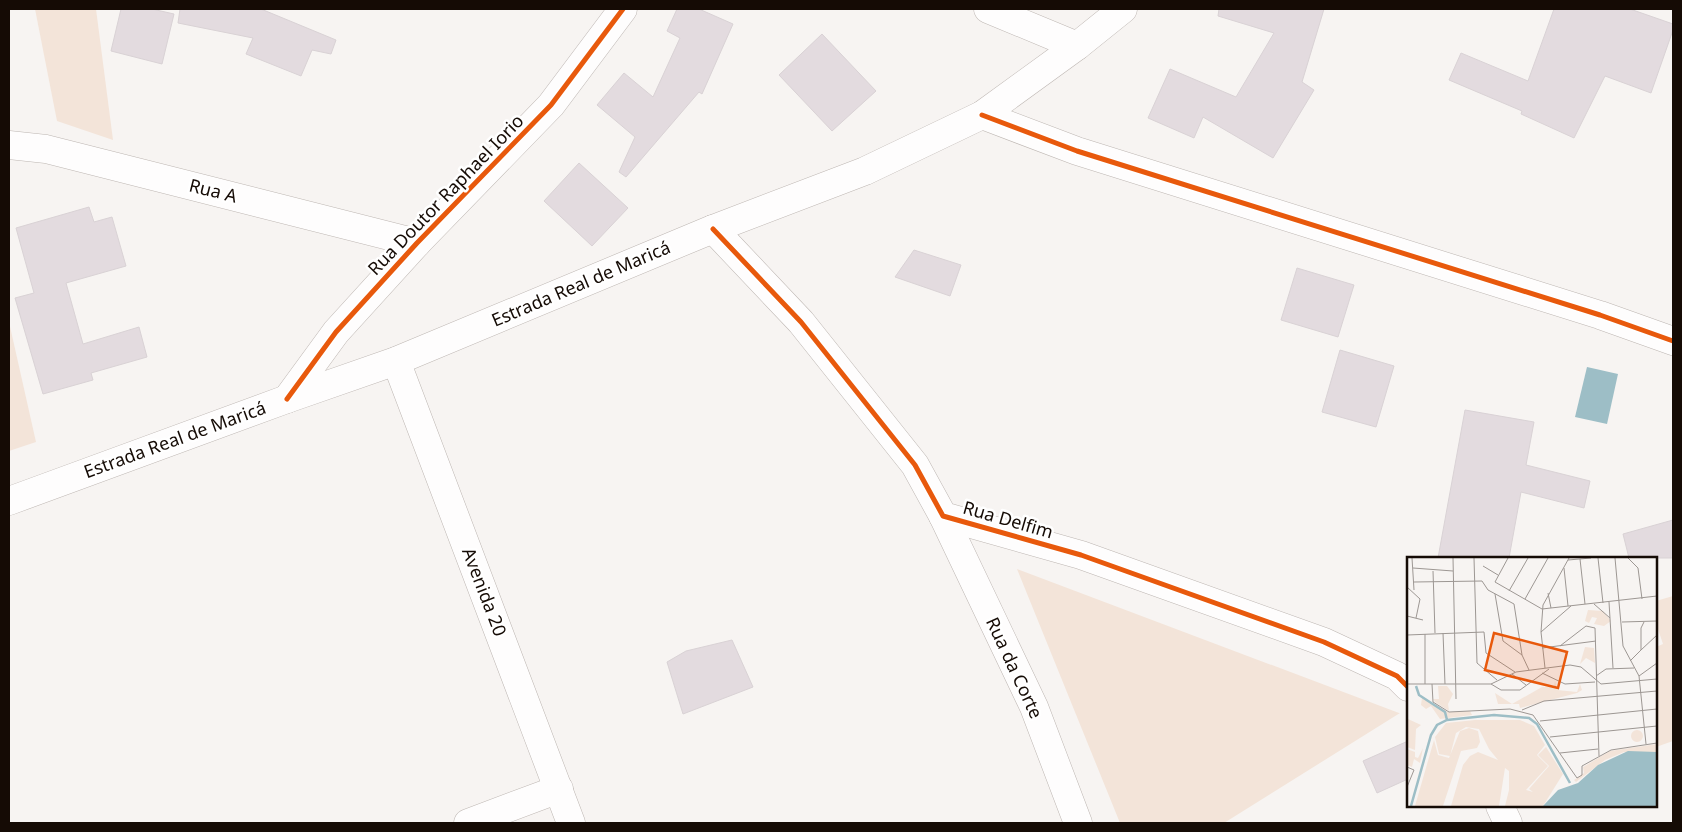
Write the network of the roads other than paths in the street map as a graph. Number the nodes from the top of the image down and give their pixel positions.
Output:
1 (623, 9) edge
2 (988, 9) edge
3 (1123, 9) edge
4 (1077, 46) junction
5 (982, 116) junction
6 (9, 145) edge
7 (713, 229) junction
8 (417, 243) junction
9 (1673, 341) edge
10 (396, 360) junction
11 (287, 398) junction
12 (9, 501) edge
13 (943, 516) junction
14 (1407, 686) edge
15 (560, 789) junction
16 (1500, 807) edge
17 (468, 823) edge
18 (571, 823) edge
19 (1078, 823) edge
20 (1508, 823) edge

1 - 8 street, Rua Doutor Raphael Iorio
2 - 4 street
3 - 4 street, Estrada Real de Maricá
4 - 5 street, Estrada Real de Maricá
5 - 7 street, Estrada Real de Maricá
5 - 9 street
6 - 8 street, Rua A
7 - 10 street, Estrada Real de Maricá
7 - 13 street, Rua Delfim
8 - 11 street, Rua Doutor Raphael Iorio
10 - 11 street, Estrada Real de Maricá
10 - 15 street, Avenida 20
11 - 12 street, Estrada Real de Maricá
13 - 14 street, Rua Delfim
13 - 19 street, Rua da Corte
15 - 17 street
15 - 18 street, Avenida 20
16 - 20 street

